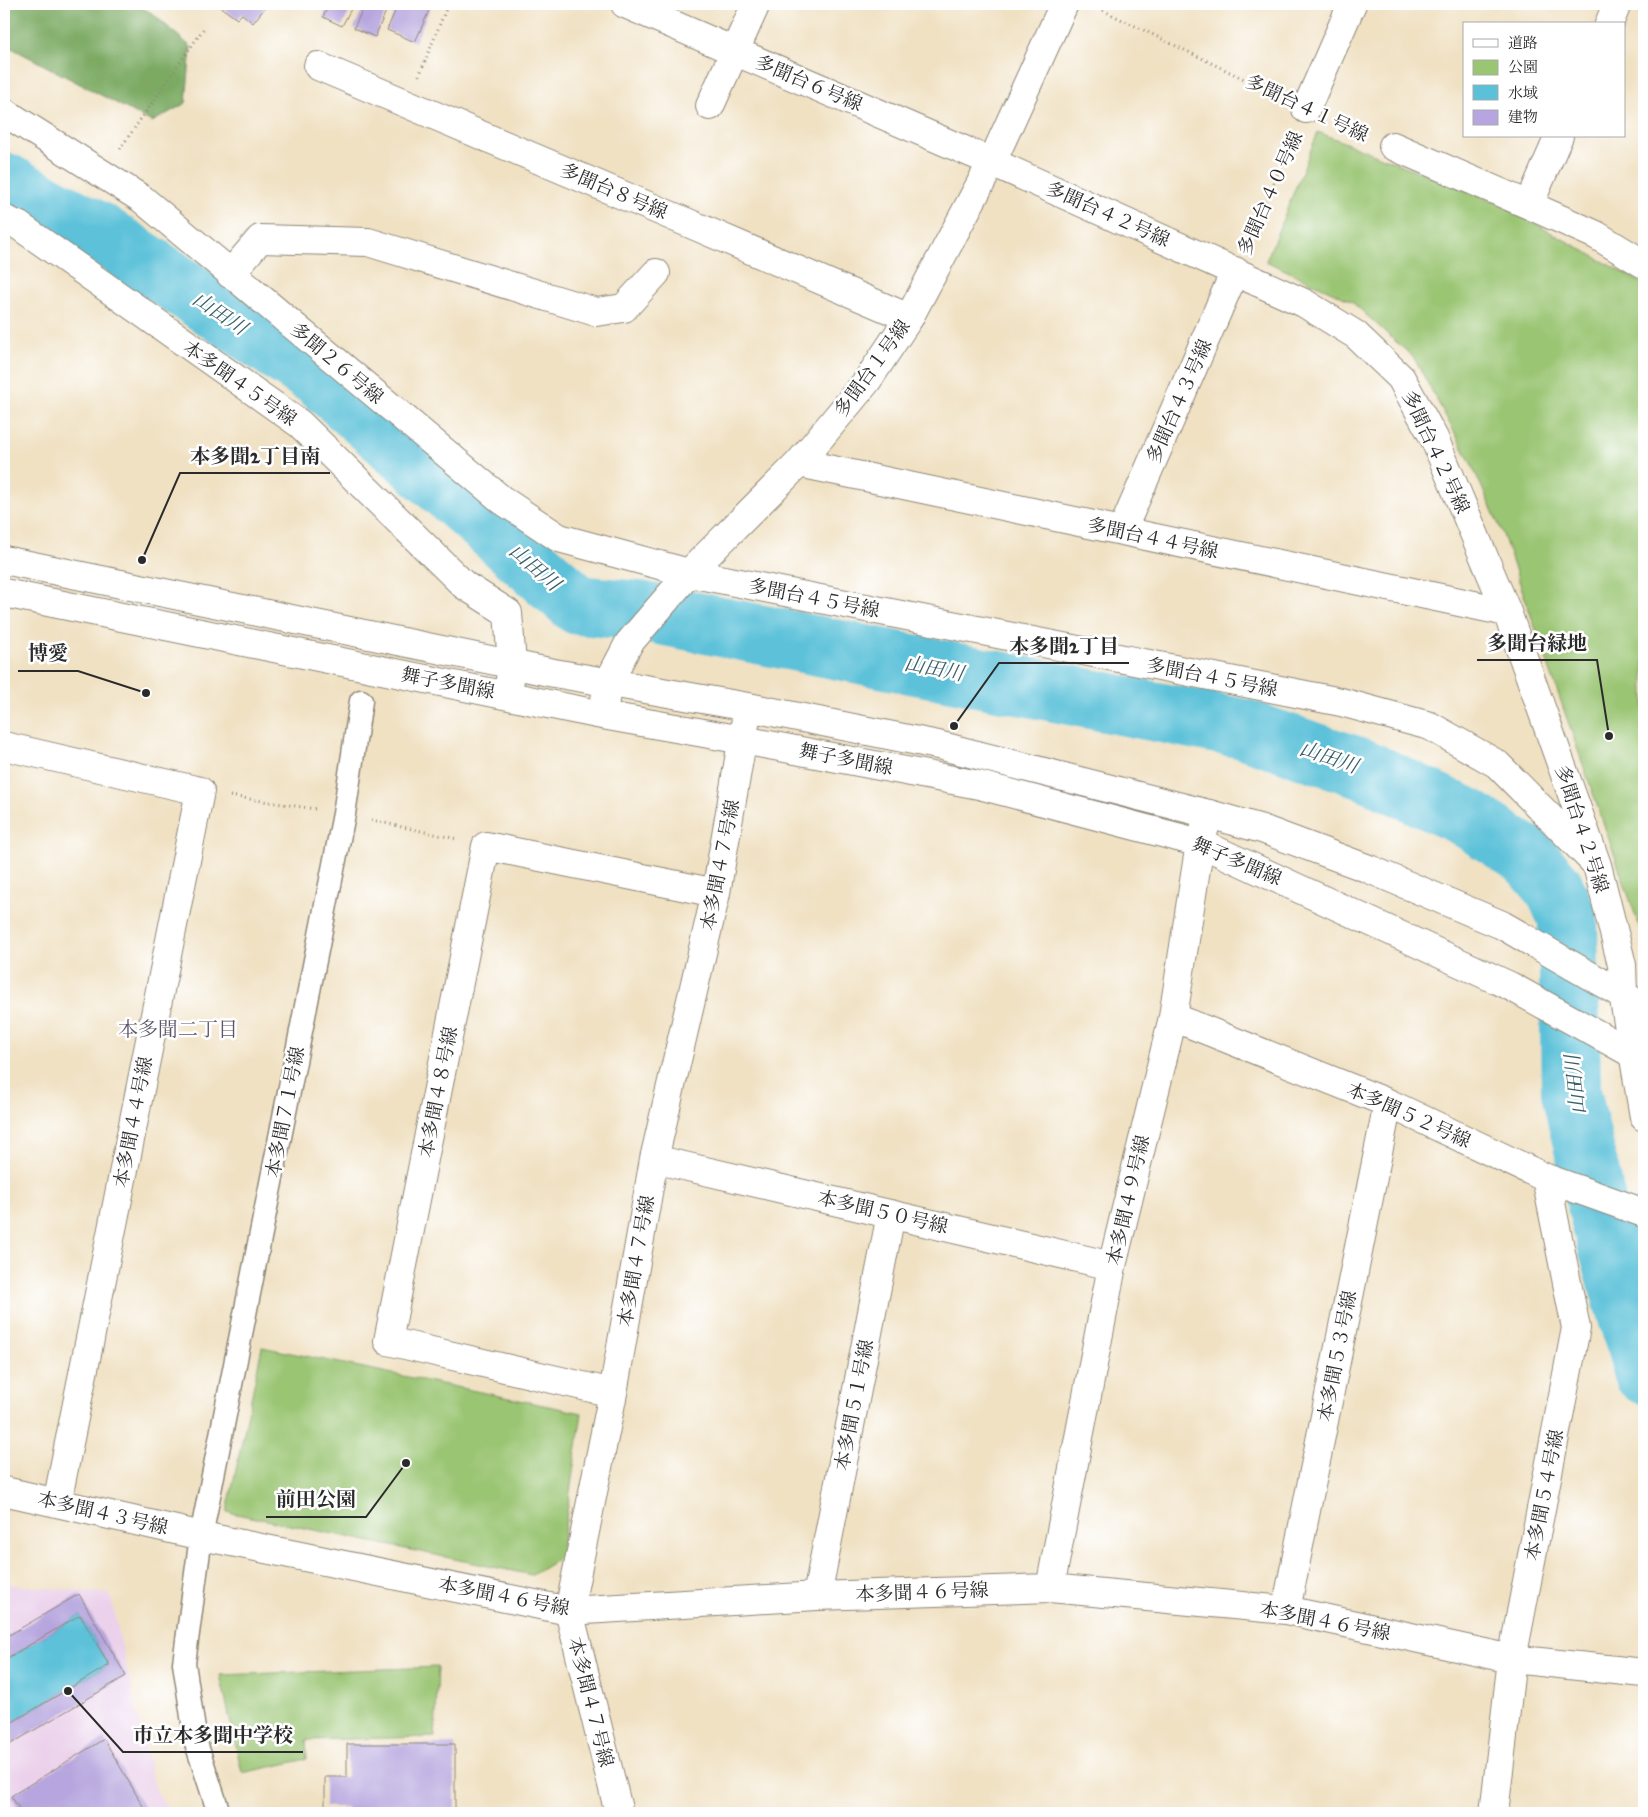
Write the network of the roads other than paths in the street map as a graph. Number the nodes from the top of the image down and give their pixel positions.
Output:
1 (625, 4) edge
2 (756, 4) edge
3 (1064, 4) edge
4 (1352, 4) edge
5 (1617, 4) edge
6 (1609, 22) edge
7 (734, 51) junction
8 (318, 66) dead end
9 (710, 106) dead end
10 (1306, 109) road end
11 (4, 112) edge
12 (1558, 138) edge
13 (1393, 146) road end
14 (992, 162) junction
15 (1529, 206) junction
16 (4, 219) edge
17 (1644, 264) edge
18 (1235, 272) junction
19 (656, 273) dead end
20 (230, 274) junction
21 (909, 318) junction
22 (799, 463) junction
23 (1122, 531) junction
24 (6, 569) edge
25 (689, 573) junction
26 (4, 593) edge
27 (1507, 612) junction
28 (512, 664) junction
29 (608, 683) junction
30 (508, 696) junction
31 (361, 701) dead end
32 (748, 707) junction
33 (602, 716) junction
34 (743, 740) junction
35 (4, 746) edge
36 (1210, 814) junction
37 (1200, 843) junction
38 (1597, 865) junction
39 (716, 893) junction
40 (1633, 969) edge
41 (1634, 1001) edge
42 (1173, 1017) junction
43 (1638, 1056) edge
44 (1388, 1103) junction
45 (1644, 1117) edge
46 (654, 1159) junction
47 (1546, 1178) junction
48 (891, 1214) junction
49 (1644, 1214) edge
50 (1112, 1266) junction
51 (613, 1393) junction
52 (4, 1491) edge
53 (57, 1503) junction
54 (202, 1536) junction
55 (1050, 1588) junction
56 (817, 1596) junction
57 (1286, 1610) junction
58 (569, 1611) junction
59 (1512, 1659) junction
60 (1644, 1673) edge
61 (219, 1813) edge
62 (619, 1813) edge
63 (1494, 1813) edge

1 - 7 street, 多聞台６号線
2 - 7 street
3 - 14 street, 多聞台１号線
4 - 10 street, 多聞台４０号線
5 - 6 street
7 - 9 street
7 - 14 street, 多聞台６号線
8 - 21 street, 多聞台８号線
11 - 20 street, 多聞２６号線
12 - 15 street
13 - 15 street, 多聞台４１号線
14 - 18 street, 多聞台４２号線
14 - 21 street, 多聞台１号線
15 - 17 street, 多聞台４１号線
16 - 28 street, 本多聞４５号線
18 - 23 street, 多聞台４３号線
18 - 27 street, 多聞台４２号線
19 - 20 street
20 - 25 street, 多聞２６号線
21 - 22 street, 多聞台１号線
22 - 23 street, 多聞台４４号線
22 - 25 street, 多聞台１号線
23 - 27 street, 多聞台４４号線
24 - 28 street, 舞子多聞線
25 - 29 street, 多聞台１号線
25 - 38 street, 多聞台４５号線
26 - 30 street, 舞子多聞線
27 - 38 street, 多聞台４２号線
28 - 29 street, 舞子多聞線
28 - 30 street, 本多聞４５号線
29 - 32 street, 舞子多聞線
29 - 33 street, 多聞台１号線
30 - 33 street, 舞子多聞線
31 - 54 street, 本多聞７１号線
32 - 34 street, 本多聞４７号線
32 - 36 street, 舞子多聞線
33 - 34 street, 舞子多聞線
34 - 37 street, 舞子多聞線
34 - 39 street, 本多聞４７号線
35 - 53 street, 本多聞４４号線
36 - 37 street, 本多聞４９号線
36 - 41 street, 舞子多聞線
37 - 42 street, 本多聞４９号線
37 - 43 street, 舞子多聞線
38 - 40 street, 多聞台４２号線
39 - 46 street, 本多聞４７号線
39 - 51 street, 本多聞４８号線
40 - 41 street, 多聞台４２号線
41 - 43 street
42 - 44 street, 本多聞５２号線
42 - 50 street, 本多聞４９号線
43 - 45 street
44 - 47 street, 本多聞５２号線
44 - 57 street, 本多聞５３号線
46 - 48 street, 本多聞５０号線
46 - 51 street, 本多聞４７号線
47 - 49 street, 本多聞５２号線
47 - 59 street, 本多聞５４号線
48 - 50 street, 本多聞５０号線
48 - 56 street, 本多聞５１号線
50 - 55 street, 本多聞４９号線
51 - 58 street, 本多聞４７号線
52 - 53 street, 本多聞４３号線
53 - 54 street, 本多聞４３号線
54 - 58 street, 本多聞４６号線
54 - 61 street, 本多聞７１号線
55 - 56 street, 本多聞４６号線
55 - 57 street, 本多聞４６号線
56 - 58 street, 本多聞４６号線
57 - 59 street, 本多聞４６号線
58 - 62 street, 本多聞４７号線
59 - 60 street, 本多聞４６号線
59 - 63 street, 本多聞５４号線

